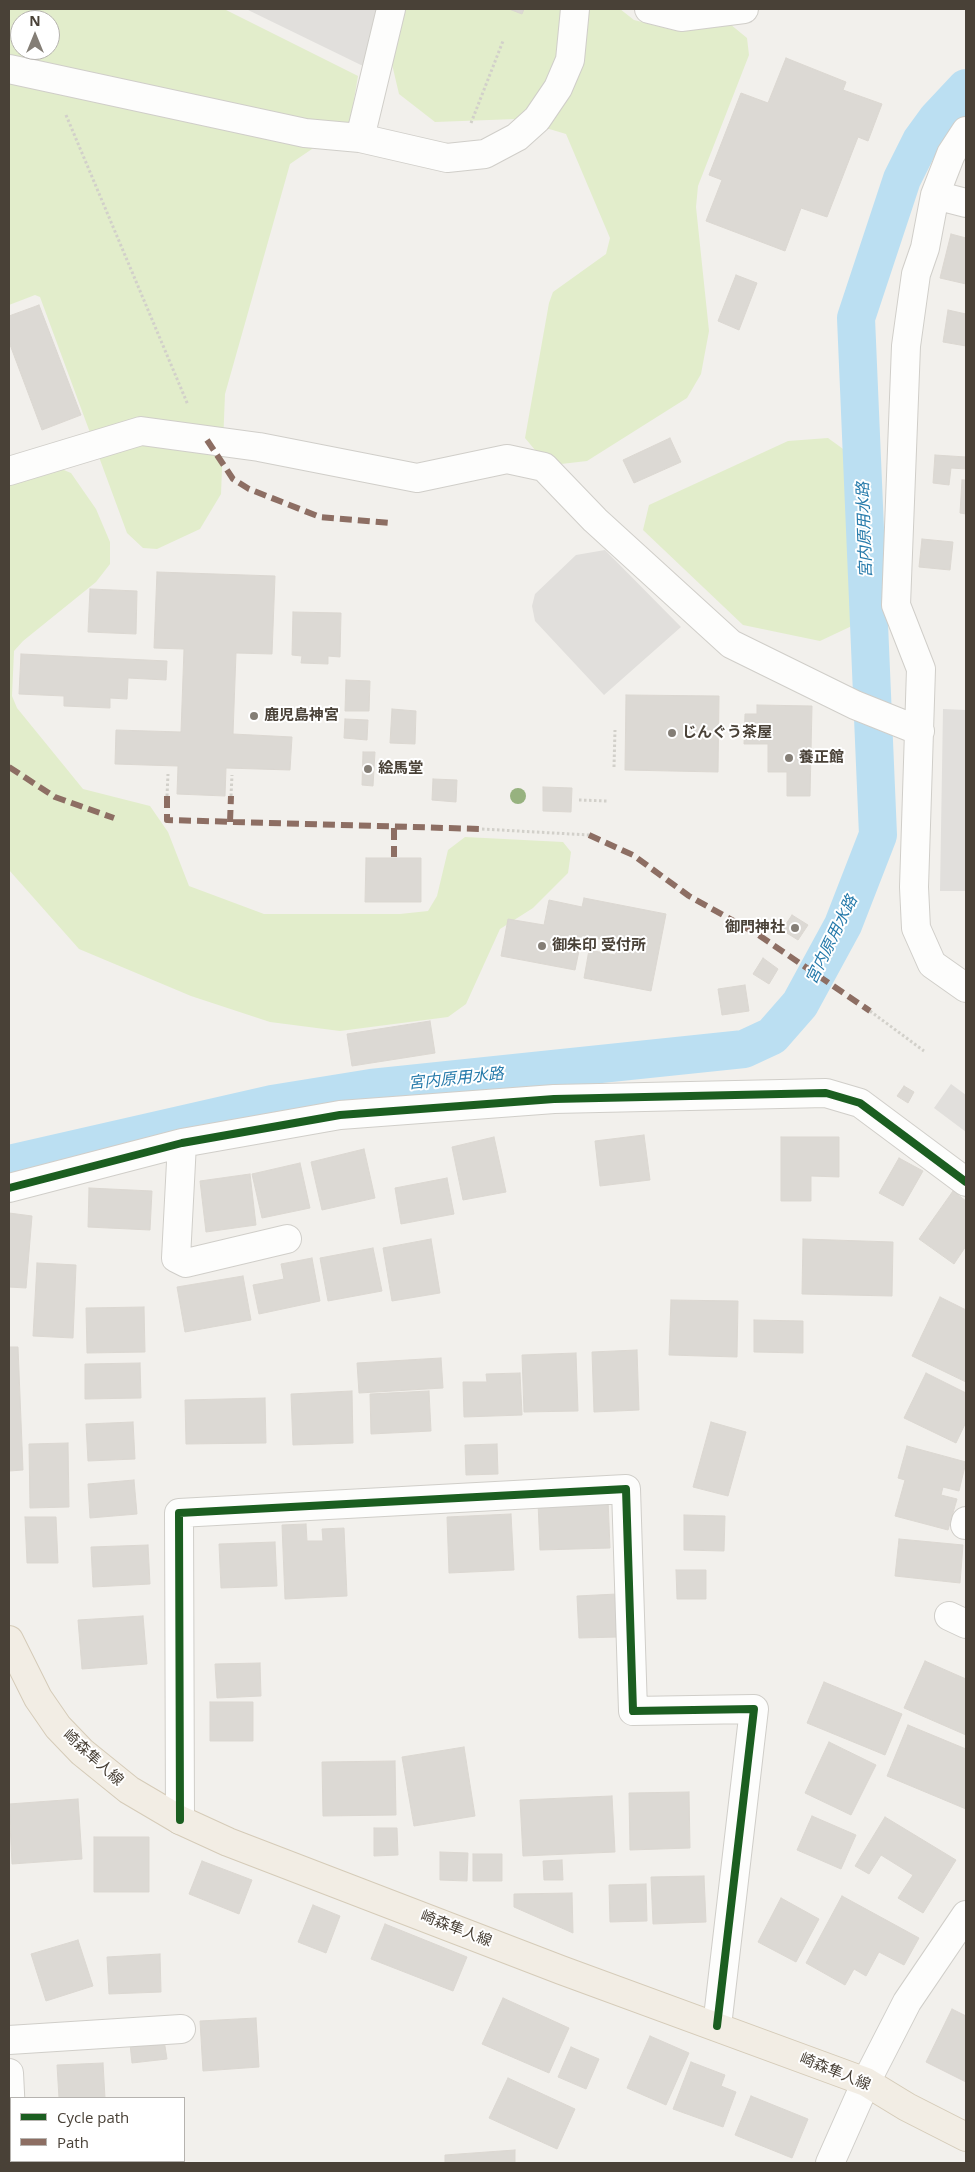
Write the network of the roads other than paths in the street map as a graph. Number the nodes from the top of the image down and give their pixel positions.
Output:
1 (391, 9) edge
2 (575, 9) edge
3 (649, 9) edge
4 (744, 9) edge
5 (9, 69) edge
6 (966, 131) edge
7 (360, 138) junction
8 (936, 194) junction
9 (966, 203) edge
10 (9, 471) edge
11 (910, 727) junction
12 (966, 988) edge
13 (182, 1143) junction
14 (966, 1182) edge
15 (9, 1188) edge
16 (287, 1239) dead end
17 (9, 1643) edge
18 (180, 1820) junction
19 (966, 1914) edge
20 (716, 2026) junction
21 (181, 2029) dead end
22 (9, 2040) edge
23 (9, 2073) edge
24 (866, 2082) junction
25 (10, 2097) edge
26 (966, 2137) edge
27 (830, 2163) edge

1 - 7 street
2 - 7 street
3 - 4 street
5 - 7 street
6 - 8 street
8 - 9 street
8 - 11 street
10 - 11 street
11 - 12 street
13 - 14 street
13 - 15 street
13 - 16 street
17 - 18 main road, 崎森隼人線
18 - 20 main road, 崎森隼人線
18 - 20 street
19 - 24 street
20 - 24 main road, 崎森隼人線
21 - 22 street
23 - 25 street
24 - 26 main road, 崎森隼人線
24 - 27 street

